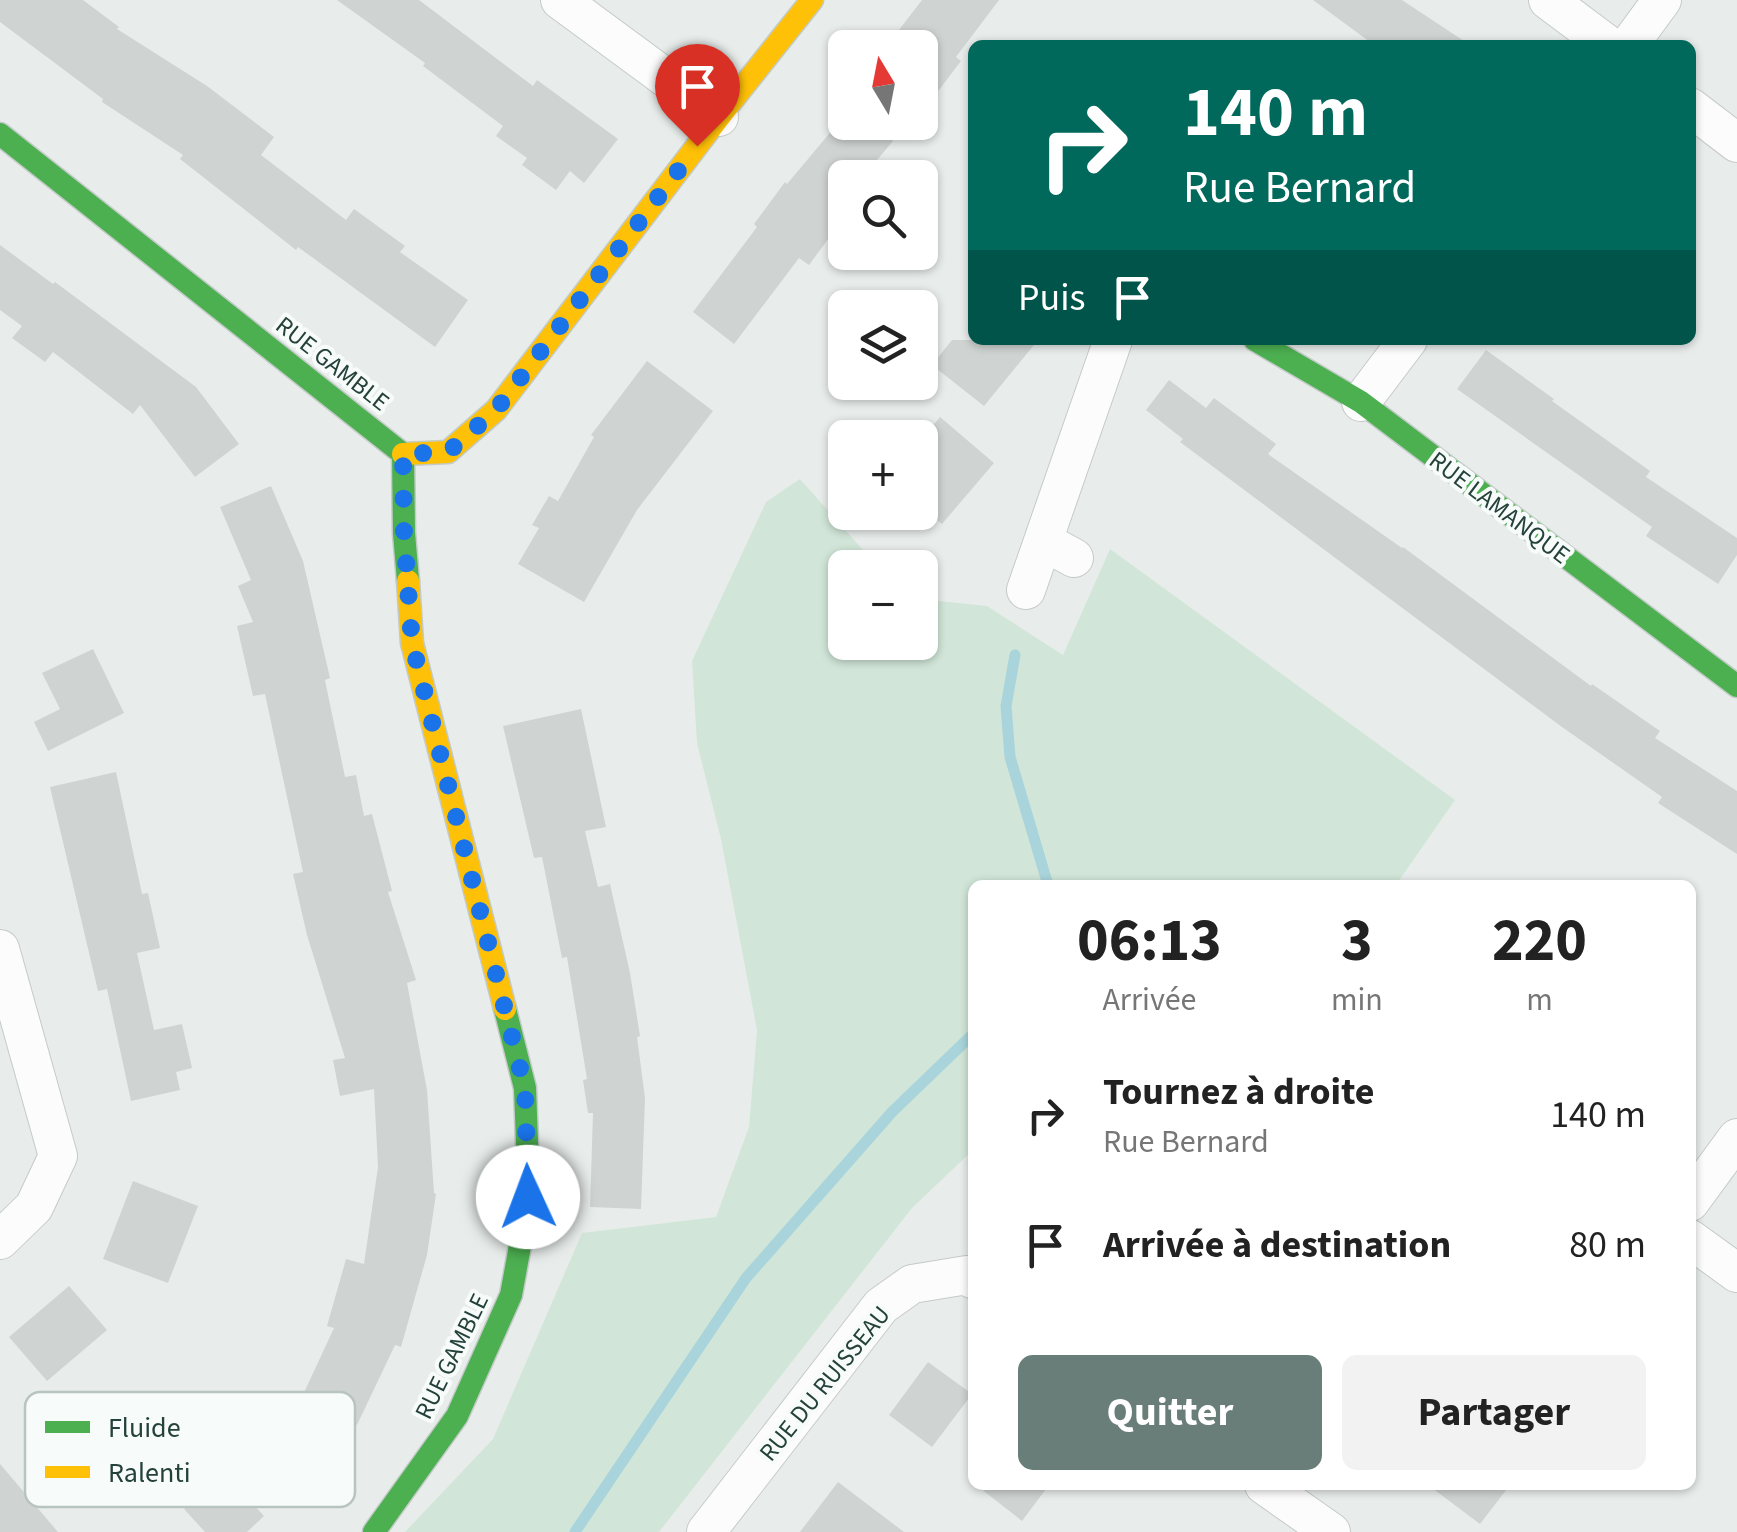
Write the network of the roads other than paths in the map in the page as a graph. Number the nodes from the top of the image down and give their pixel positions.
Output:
1 (560, 0) edge
2 (812, 0) edge
3 (1548, 0) edge
4 (1662, 0) edge
5 (1601, 40) edge
6 (1634, 40) edge
7 (1696, 112) edge
8 (719, 116) junction
9 (0, 134) edge
10 (1737, 143) edge
11 (1112, 345) edge
12 (1264, 345) edge
13 (1404, 345) edge
14 (1361, 402) junction
15 (403, 454) junction
16 (1026, 590) dead end
17 (1737, 686) edge
18 (0, 949) edge
19 (1737, 1138) edge
20 (1696, 1194) edge
21 (0, 1240) edge
22 (1696, 1243) edge
23 (1737, 1273) edge
24 (968, 1277) edge
25 (1271, 1490) edge
26 (374, 1532) edge
27 (706, 1532) edge
28 (1331, 1532) edge

1 - 8 street
2 - 8 street
3 - 5 street
4 - 6 street
7 - 10 street
8 - 15 street
9 - 15 street, RUE GAMBLE
11 - 16 street
12 - 14 street, RUE LAMANQUE
13 - 14 street
14 - 17 street, RUE LAMANQUE
15 - 26 street, RUE GAMBLE
18 - 21 street
19 - 20 street
22 - 23 street
24 - 27 street, RUE DU RUISSEAU
25 - 28 street

